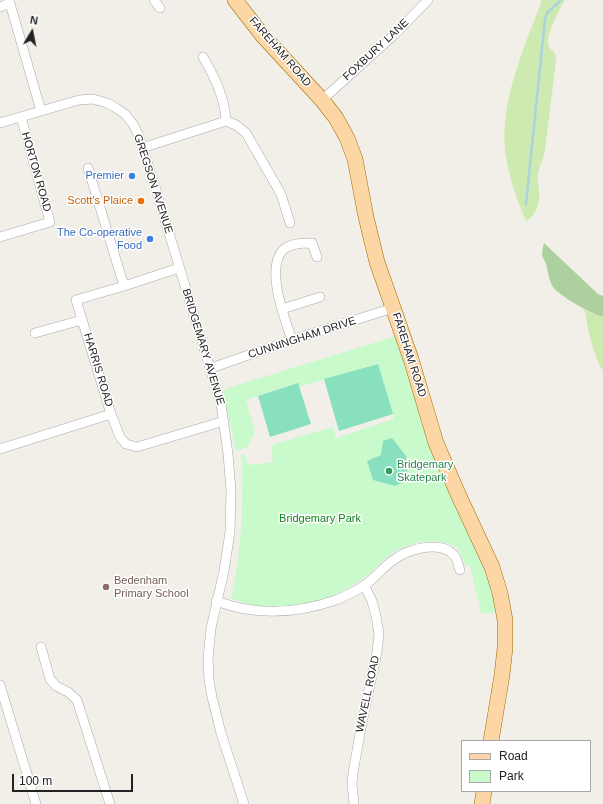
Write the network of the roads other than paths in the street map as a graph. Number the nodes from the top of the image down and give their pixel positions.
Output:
1 (154, 0) edge
2 (235, 0) edge
3 (428, 0) edge
4 (10, 2) edge
5 (0, 7) edge
6 (160, 8) dead end
7 (203, 57) dead end
8 (322, 100) junction
9 (41, 111) junction
10 (21, 117) junction
11 (226, 121) junction
12 (0, 123) edge
13 (142, 148) junction
14 (88, 168) dead end
15 (290, 223) dead end
16 (0, 237) edge
17 (317, 257) dead end
18 (179, 268) junction
19 (124, 286) junction
20 (320, 297) dead end
21 (393, 308) junction
22 (282, 309) junction
23 (82, 320) junction
24 (35, 332) dead end
25 (292, 340) junction
26 (211, 368) junction
27 (111, 414) junction
28 (224, 421) junction
29 (0, 449) edge
30 (460, 570) dead end
31 (364, 585) junction
32 (216, 601) junction
33 (41, 647) dead end
34 (0, 686) edge
35 (491, 740) edge
36 (484, 792) edge
37 (36, 804) edge
38 (110, 804) edge
39 (244, 804) edge
40 (354, 804) edge
41 (482, 804) edge

1 - 6 street
2 - 8 main road, FAREHAM ROAD
3 - 8 street, FOXBURY LANE
4 - 5 street
4 - 9 street
7 - 11 street
8 - 21 main road, FAREHAM ROAD
9 - 10 street, GREGSON AVENUE
9 - 13 street, GREGSON AVENUE
10 - 12 street, GREGSON AVENUE
10 - 16 street, HORTON ROAD
11 - 13 street
11 - 15 street
13 - 18 street, GREGSON AVENUE
14 - 19 street
17 - 22 street
18 - 19 street, HARRIS ROAD
18 - 26 street, BRIDGEMARY AVENUE
19 - 23 street, HARRIS ROAD
20 - 22 street
21 - 25 street, CUNNINGHAM DRIVE
21 - 35 main road, FAREHAM ROAD
22 - 25 street
23 - 24 street
23 - 27 street, HARRIS ROAD
25 - 26 street, CUNNINGHAM DRIVE
26 - 28 street, BRIDGEMARY AVENUE
27 - 28 street, HARRIS ROAD
27 - 29 street
28 - 32 street, BRIDGEMARY AVENUE
30 - 31 street
31 - 32 street
31 - 40 street, WAVELL ROAD
32 - 39 street, BRIDGEMARY AVENUE
33 - 38 street
34 - 37 street
36 - 41 main road

